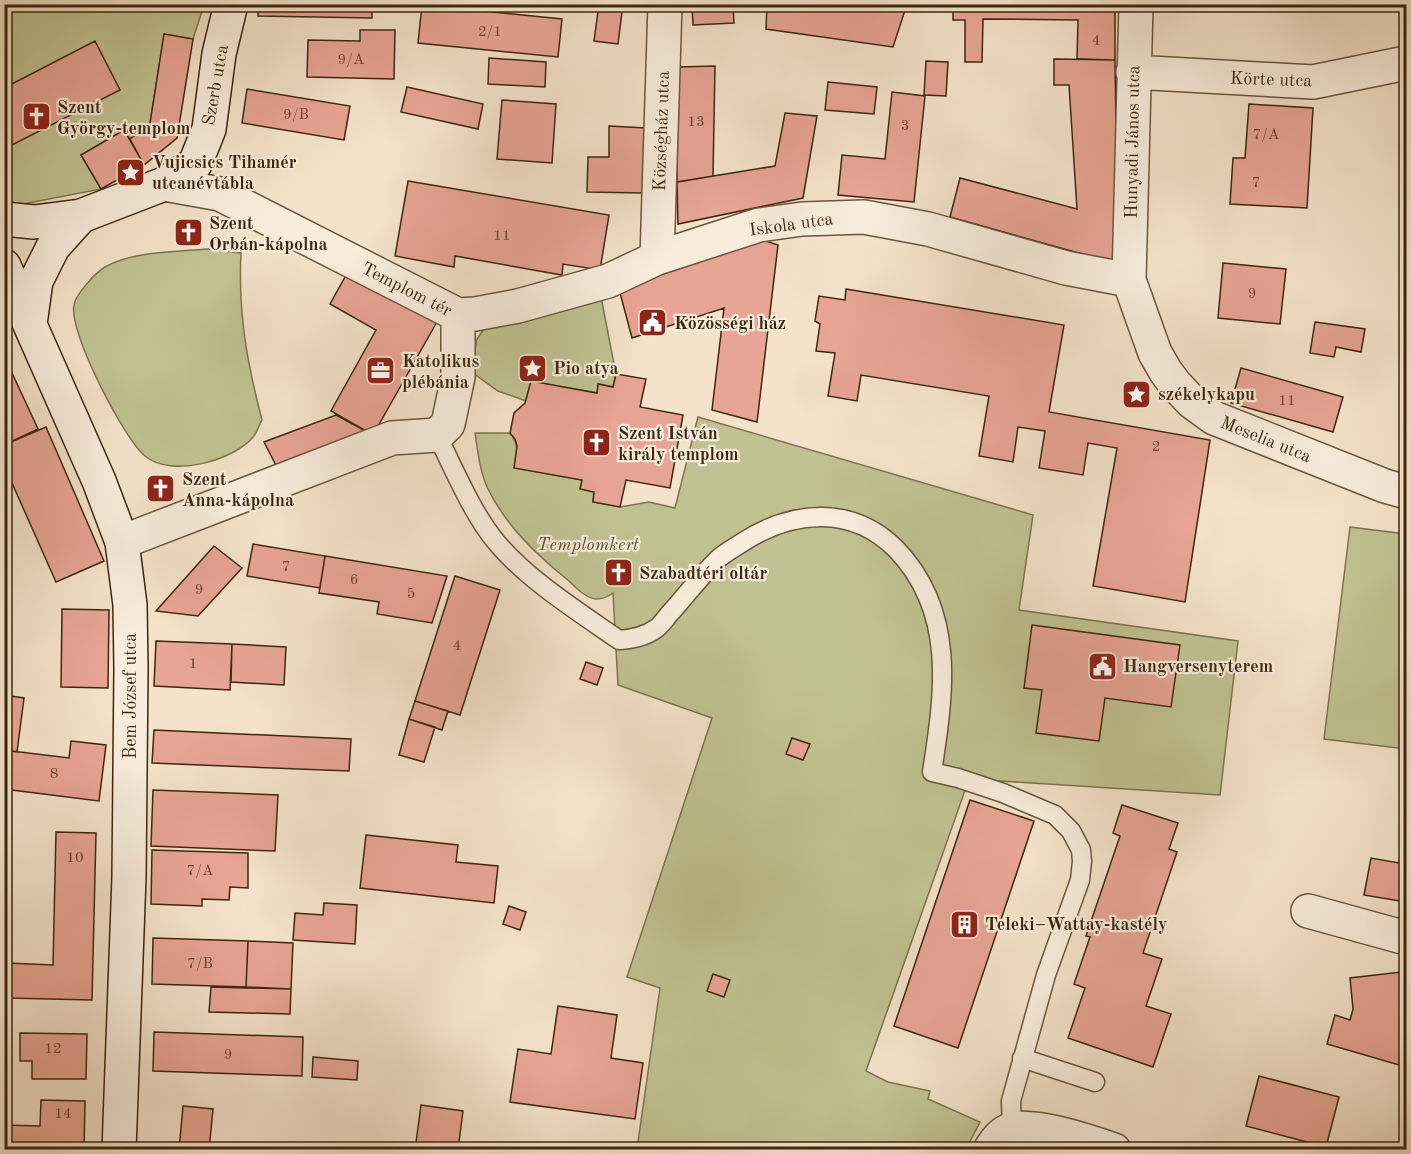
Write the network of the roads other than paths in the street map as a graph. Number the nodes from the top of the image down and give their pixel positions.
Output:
1 (231, 4) edge
2 (665, 4) edge
3 (1136, 4) edge
4 (1407, 63) edge
5 (1133, 72) junction
6 (164, 184) junction
7 (81, 216) junction
8 (4, 219) edge
9 (657, 258) junction
10 (4, 266) edge
11 (1129, 280) junction
12 (458, 315) junction
13 (30, 324) junction
14 (437, 435) junction
15 (1407, 492) edge
16 (122, 542) junction
17 (1308, 911) dead end
18 (1407, 938) edge
19 (1022, 1058) junction
20 (1095, 1082) dead end
21 (1001, 1139) edge
22 (119, 1149) edge
23 (1114, 1149) edge

1 - 6 street, Szerb utca
2 - 9 street, Községház utca
3 - 5 street, Hunyadi János utca
4 - 5 street, Körte utca
5 - 11 street, Hunyadi János utca
6 - 7 street, Szerb utca
6 - 12 street, Templom tér
7 - 8 street
7 - 13 street
9 - 11 street, Iskola utca
9 - 12 street, Iskola utca
10 - 13 street, Bem József utca
11 - 15 street, Meselia utca
12 - 14 street, Templom tér
13 - 16 street, Bem József utca
14 - 16 street
14 - 19 lane
16 - 22 street, Bem József utca
17 - 18 street
19 - 20 lane
19 - 21 lane
21 - 23 street

